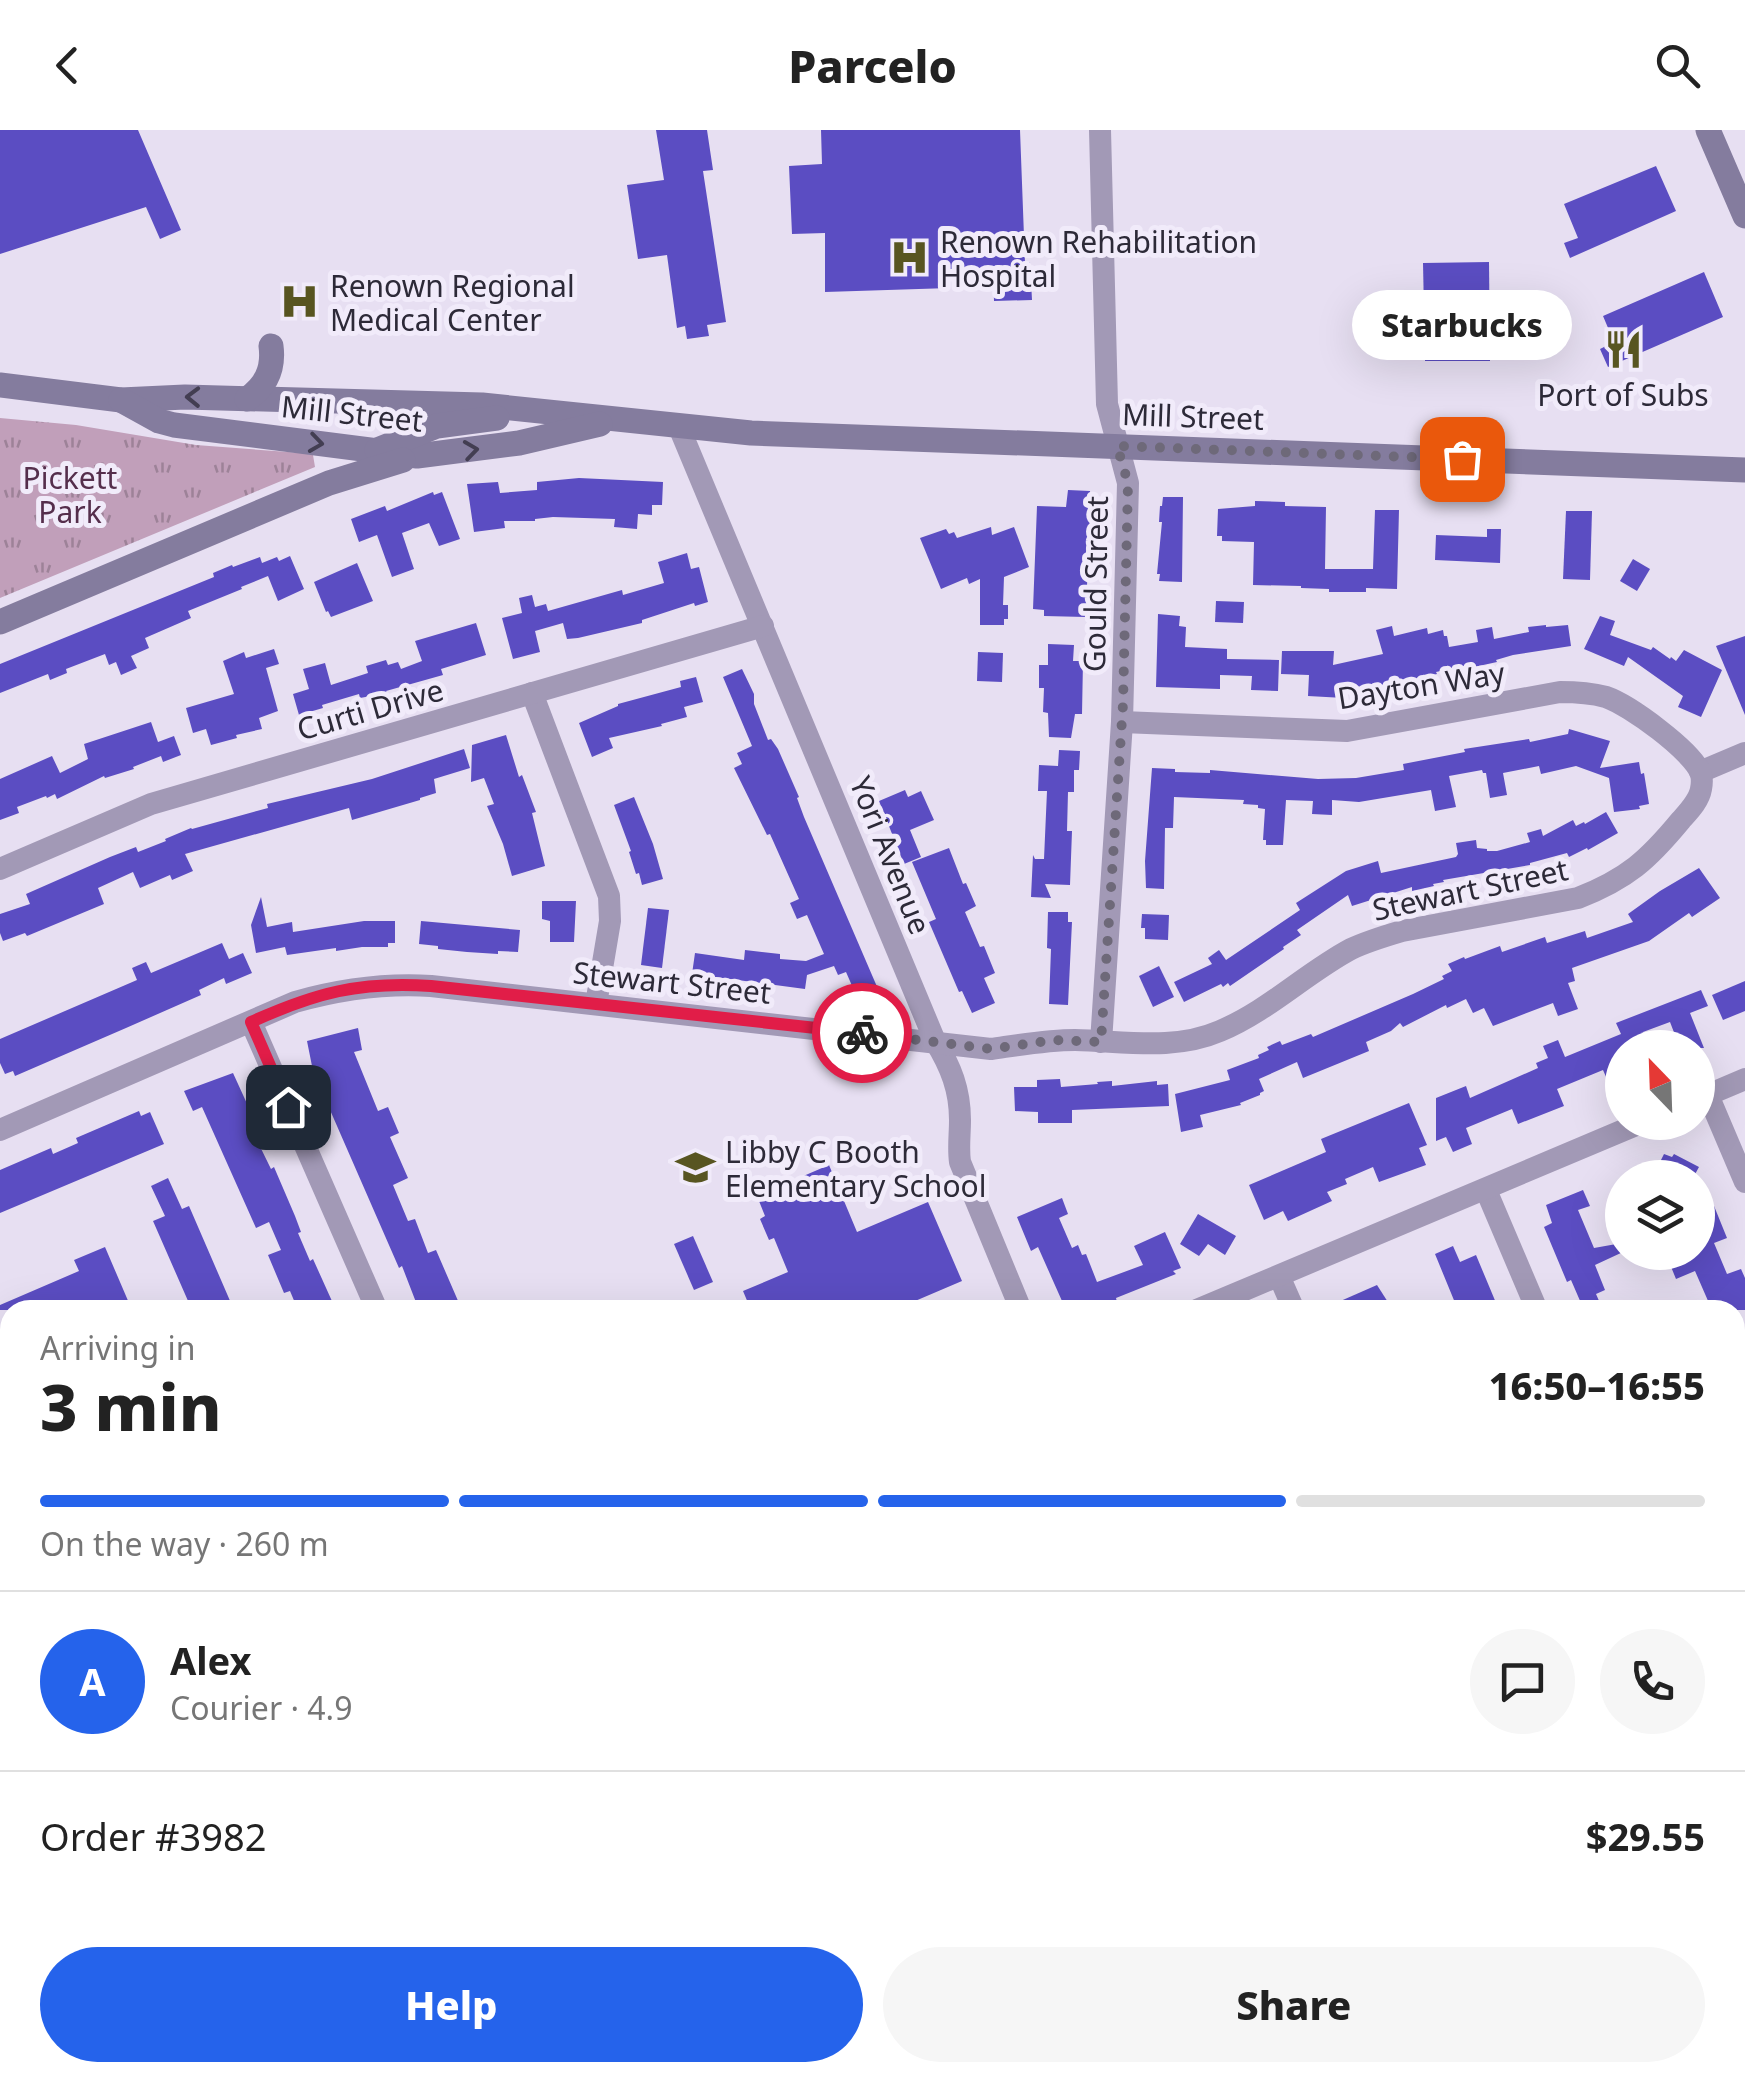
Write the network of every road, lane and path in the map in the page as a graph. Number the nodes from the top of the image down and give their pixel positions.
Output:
1 (1100, 130) edge
2 (1708, 130) edge
3 (1745, 216) edge
4 (272, 346) dead end
5 (0, 384) edge
6 (247, 399) junction
7 (121, 400) junction
8 (567, 414) junction
9 (639, 422) junction
10 (679, 427) junction
11 (1117, 446) junction
12 (374, 451) junction
13 (418, 456) junction
14 (1745, 470) edge
15 (329, 482) junction
16 (0, 622) edge
17 (764, 626) junction
18 (532, 693) junction
19 (1122, 722) junction
20 (1745, 753) edge
21 (1700, 772) junction
22 (0, 870) edge
23 (596, 1004) junction
24 (251, 1022) junction
25 (935, 1041) junction
26 (1101, 1042) junction
27 (1745, 1079) edge
28 (1715, 1092) edge
29 (1715, 1121) edge
30 (0, 1130) edge
31 (1605, 1138) edge
32 (1745, 1182) edge
33 (1486, 1190) junction
34 (1279, 1276) junction
35 (373, 1300) edge
36 (1017, 1300) edge
37 (1221, 1300) edge
38 (1290, 1300) edge
39 (1533, 1300) edge

1 - 11 street, Gould Street
2 - 3 main road
4 - 6 main road
5 - 7 main road, Mill Street
6 -> 7 main road, Mill Street
6 - 8 main road, Mill Street
7 -> 12 main road, Mill Street
8 - 9 main road, Mill Street
8 - 12 main road
9 - 10 main road, Mill Street
13 -> 9 main road, Mill Street
10 - 11 main road, Mill Street
10 - 17 street, Yori Avenue
11 - 14 main road, Mill Street
11 - 19 street, Gould Street
12 - 13 main road, Mill Street
12 - 15 main road
13 - 15 main road
15 - 16 main road
17 - 18 street, Curti Drive
17 - 25 street, Yori Avenue
18 - 22 street, Curti Drive
18 - 23 street
19 - 21 street, Dayton Way
19 - 26 street, Gould Street
20 - 21 street
21 - 26 street, Stewart Street
23 - 24 street, Stewart Street
23 - 25 street, Stewart Street
24 - 30 street, Stewart Street
24 - 35 street
25 - 26 street, Stewart Street
25 - 36 street, Yori Avenue
27 - 28 street
29 - 32 street
31 - 33 street
33 - 34 street
33 - 39 street
34 - 37 street
34 - 38 street

